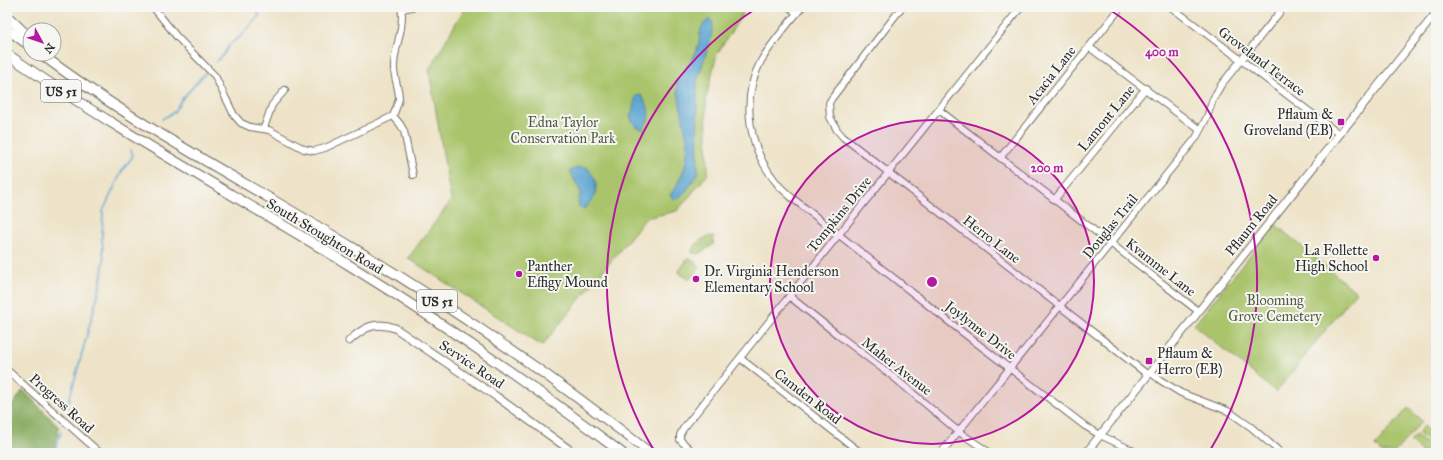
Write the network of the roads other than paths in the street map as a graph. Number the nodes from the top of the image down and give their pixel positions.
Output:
1 (153, 7) edge
2 (412, 7) edge
3 (789, 7) edge
4 (802, 7) edge
5 (902, 7) edge
6 (1021, 7) edge
7 (1121, 7) edge
8 (1171, 7) edge
9 (1284, 7) edge
10 (402, 8) edge
11 (797, 13) junction
12 (1436, 13) edge
13 (7, 16) edge
14 (7, 29) edge
15 (22, 30) edge
16 (22, 40) edge
17 (1089, 47) junction
18 (7, 54) edge
19 (1242, 61) junction
20 (52, 62) edge
21 (54, 62) edge
22 (56, 65) junction
23 (1146, 88) junction
24 (285, 90) dead end
25 (939, 110) junction
26 (393, 116) junction
27 (264, 128) junction
28 (1200, 130) junction
29 (1339, 134) junction
30 (1000, 158) junction
31 (888, 173) junction
32 (413, 175) dead end
33 (1055, 199) junction
34 (838, 234) junction
35 (1111, 243) junction
36 (789, 296) junction
37 (1059, 306) junction
38 (1198, 311) junction
39 (349, 341) dead end
40 (740, 358) junction
41 (1010, 368) junction
42 (7, 370) edge
43 (1149, 374) junction
44 (959, 432) junction
45 (1100, 435) junction
46 (100, 453) edge
47 (574, 453) edge
48 (622, 453) edge
49 (650, 453) edge
50 (694, 453) edge
51 (862, 453) edge
52 (941, 453) edge
53 (990, 453) edge
54 (1086, 453) edge
55 (1138, 453) edge
56 (1281, 453) edge

1 - 27 street
2 - 10 street
3 - 11 street
4 - 11 street, Joylynne Drive
5 - 31 street, Herro Lane
6 - 25 street, Tompkins Drive
7 - 17 street, Acacia Lane
8 - 19 street, Groveland Terrace
9 - 19 street, Douglas Trail
10 - 26 street
11 - 34 street, Joylynne Drive
12 - 29 street, Pflaum Road
13 - 15 main road
14 - 16 main road
17 - 23 street
17 - 30 street, Acacia Lane
18 - 48 main road, South Stoughton Road / US 51
19 - 28 street, Douglas Trail
19 - 29 street, Groveland Terrace
20 - 22 main road, South Stoughton Road / US 51
21 - 22 main road
22 - 49 main road, South Stoughton Road / US 51
23 - 28 street
23 - 33 street, Lamont Lane
24 - 27 street
25 - 30 street, Kvamme Lane
25 - 31 street, Tompkins Drive
26 - 27 street
26 - 32 street
28 - 35 street, Douglas Trail
29 - 38 street, Pflaum Road
30 - 33 street, Kvamme Lane
31 - 34 street, Tompkins Drive
31 - 37 street, Herro Lane
33 - 35 street, Kvamme Lane
34 - 36 street, Tompkins Drive
34 - 41 street, Joylynne Drive
35 - 37 street, Douglas Trail
35 - 38 street, Kvamme Lane
36 - 40 street, Tompkins Drive
36 - 44 street, Maher Avenue
37 - 41 street, Douglas Trail
37 - 43 street, Herro Lane
38 - 43 street, Pflaum Road
39 - 47 street, Service Road
40 - 50 street, Tompkins Drive
40 - 51 street, Camden Road
41 - 44 street, Douglas Trail
41 - 45 street, Joylynne Drive
42 - 46 street, Progress Road
43 - 45 street, Pflaum Road
43 - 56 street, Herro Lane
44 - 52 street, Douglas Trail
44 - 53 street, Maher Avenue
45 - 54 street, Pflaum Road
45 - 55 street, Joylynne Drive

